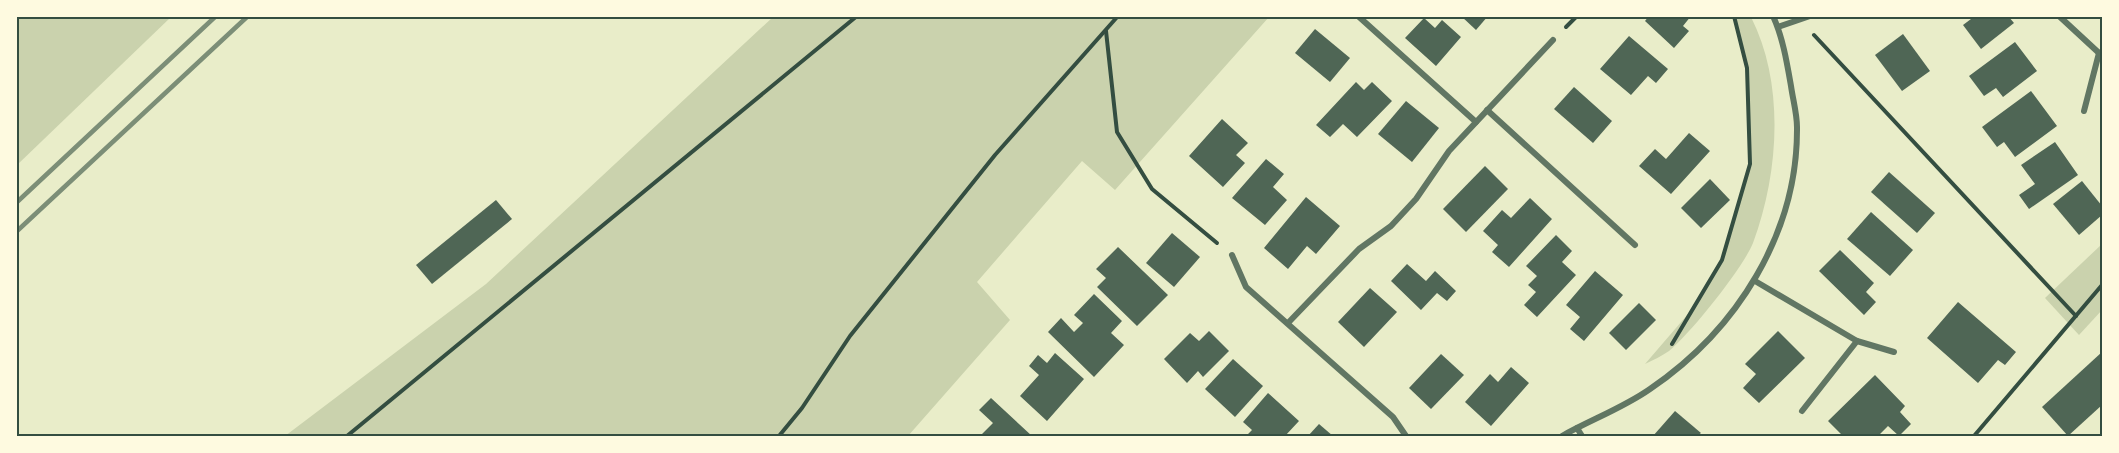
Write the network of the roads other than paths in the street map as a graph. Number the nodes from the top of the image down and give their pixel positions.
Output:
1 (1358, 16) edge
2 (1773, 16) edge
3 (1810, 16) edge
4 (2059, 16) edge
5 (1778, 27) junction
6 (1552, 40) dead end
7 (2101, 53) edge
8 (1487, 110) junction
9 (2084, 111) dead end
10 (1476, 122) junction
11 (1635, 244) dead end
12 (1232, 255) road end
13 (1755, 281) junction
14 (1288, 323) junction
15 (1857, 342) junction
16 (1894, 352) dead end
17 (1802, 411) dead end
18 (1577, 428) junction
19 (1406, 436) edge
20 (1562, 436) edge
21 (1582, 436) edge

1 - 10 street
2 - 5 street
3 - 5 street
4 - 7 street
5 - 13 street
6 - 8 street
7 - 9 street
8 - 10 street
8 - 11 street
10 - 14 street
12 - 14 street
13 - 15 street
13 - 18 street
14 - 19 street
15 - 16 street
15 - 17 street
18 - 20 street
18 - 21 street

